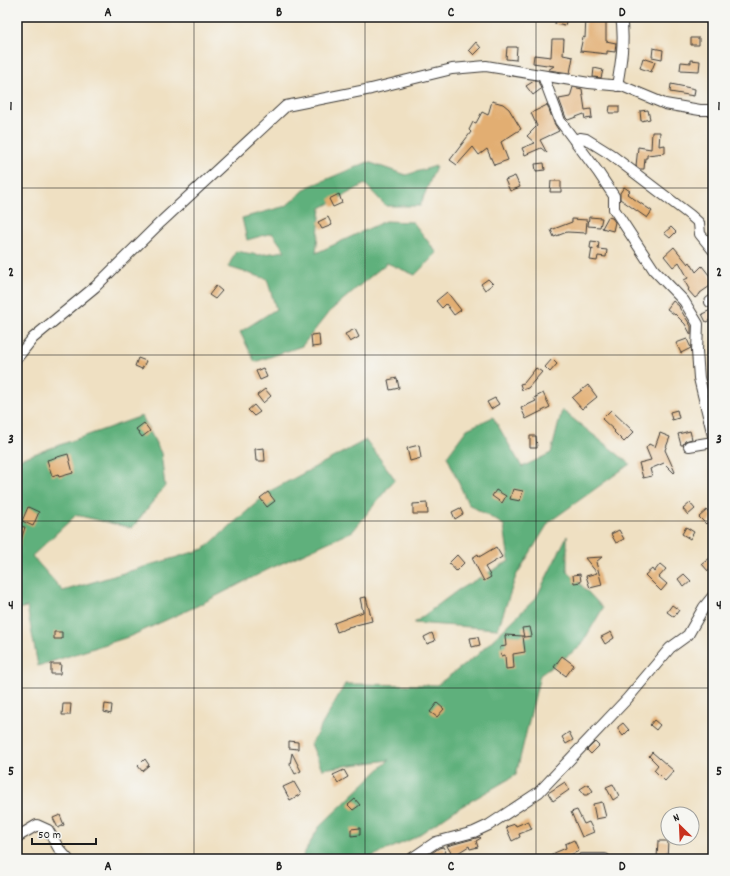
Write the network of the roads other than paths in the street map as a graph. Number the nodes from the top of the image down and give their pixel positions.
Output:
1 (621, 17) edge
2 (543, 76) junction
3 (617, 86) junction
4 (713, 110) edge
5 (574, 140) junction
6 (713, 250) edge
7 (17, 358) edge
8 (713, 436) edge
9 (713, 442) edge
10 (689, 446) dead end
11 (713, 596) edge
12 (17, 836) edge
13 (68, 859) edge
14 (411, 859) edge
15 (582, 859) edge
16 (605, 859) edge

1 - 3 street
2 - 3 street
2 - 5 street
2 - 7 street
3 - 4 street
5 - 6 street
5 - 8 street
9 - 10 street
11 - 14 street
12 - 13 street
15 - 16 street

